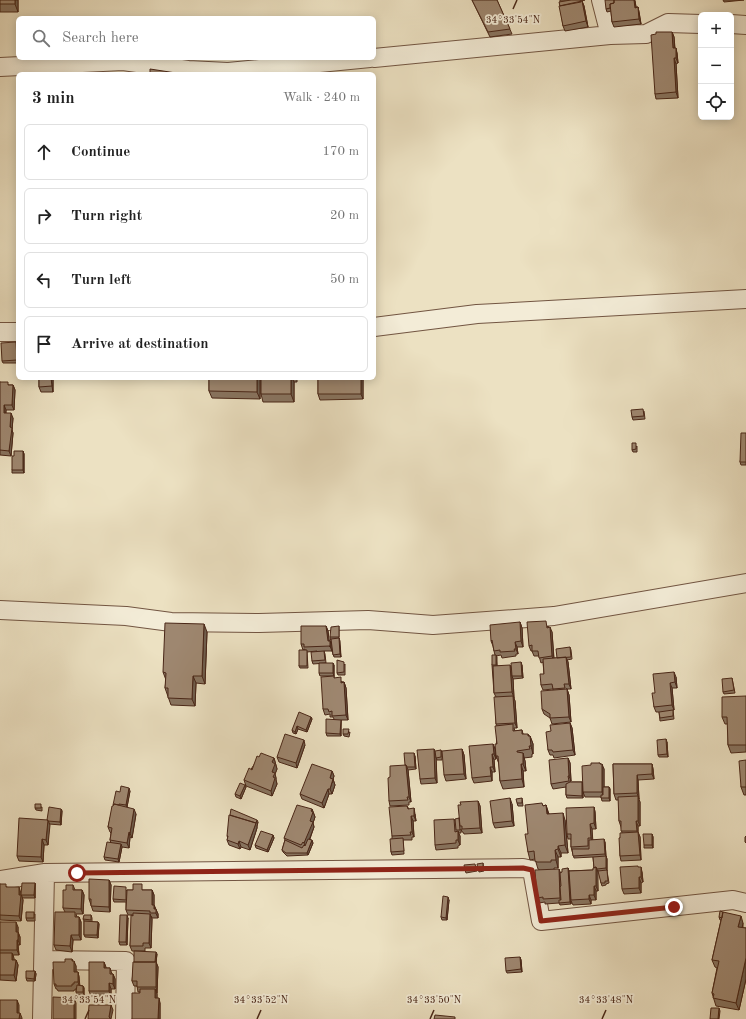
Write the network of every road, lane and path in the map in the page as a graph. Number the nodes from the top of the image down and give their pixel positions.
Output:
1 (601, 0) edge
2 (698, 24) edge
3 (734, 24) edge
4 (746, 25) edge
5 (610, 35) junction
6 (376, 58) edge
7 (350, 60) edge
8 (0, 67) edge
9 (228, 72) edge
10 (228, 72) edge
11 (746, 299) edge
12 (376, 327) edge
13 (0, 332) edge
14 (16, 332) edge
15 (746, 583) edge
16 (0, 610) edge
17 (45, 873) junction
18 (0, 880) edge
19 (746, 903) edge
20 (44, 960) junction
21 (42, 1019) edge
22 (126, 1019) edge

1 - 5 street
2 - 5 street
3 - 4 street
5 - 6 street
7 - 10 street
8 - 9 street
11 - 12 street
13 - 14 street
15 - 16 street
17 - 18 street
17 - 19 street
17 - 20 street
20 - 21 street
20 - 22 street

